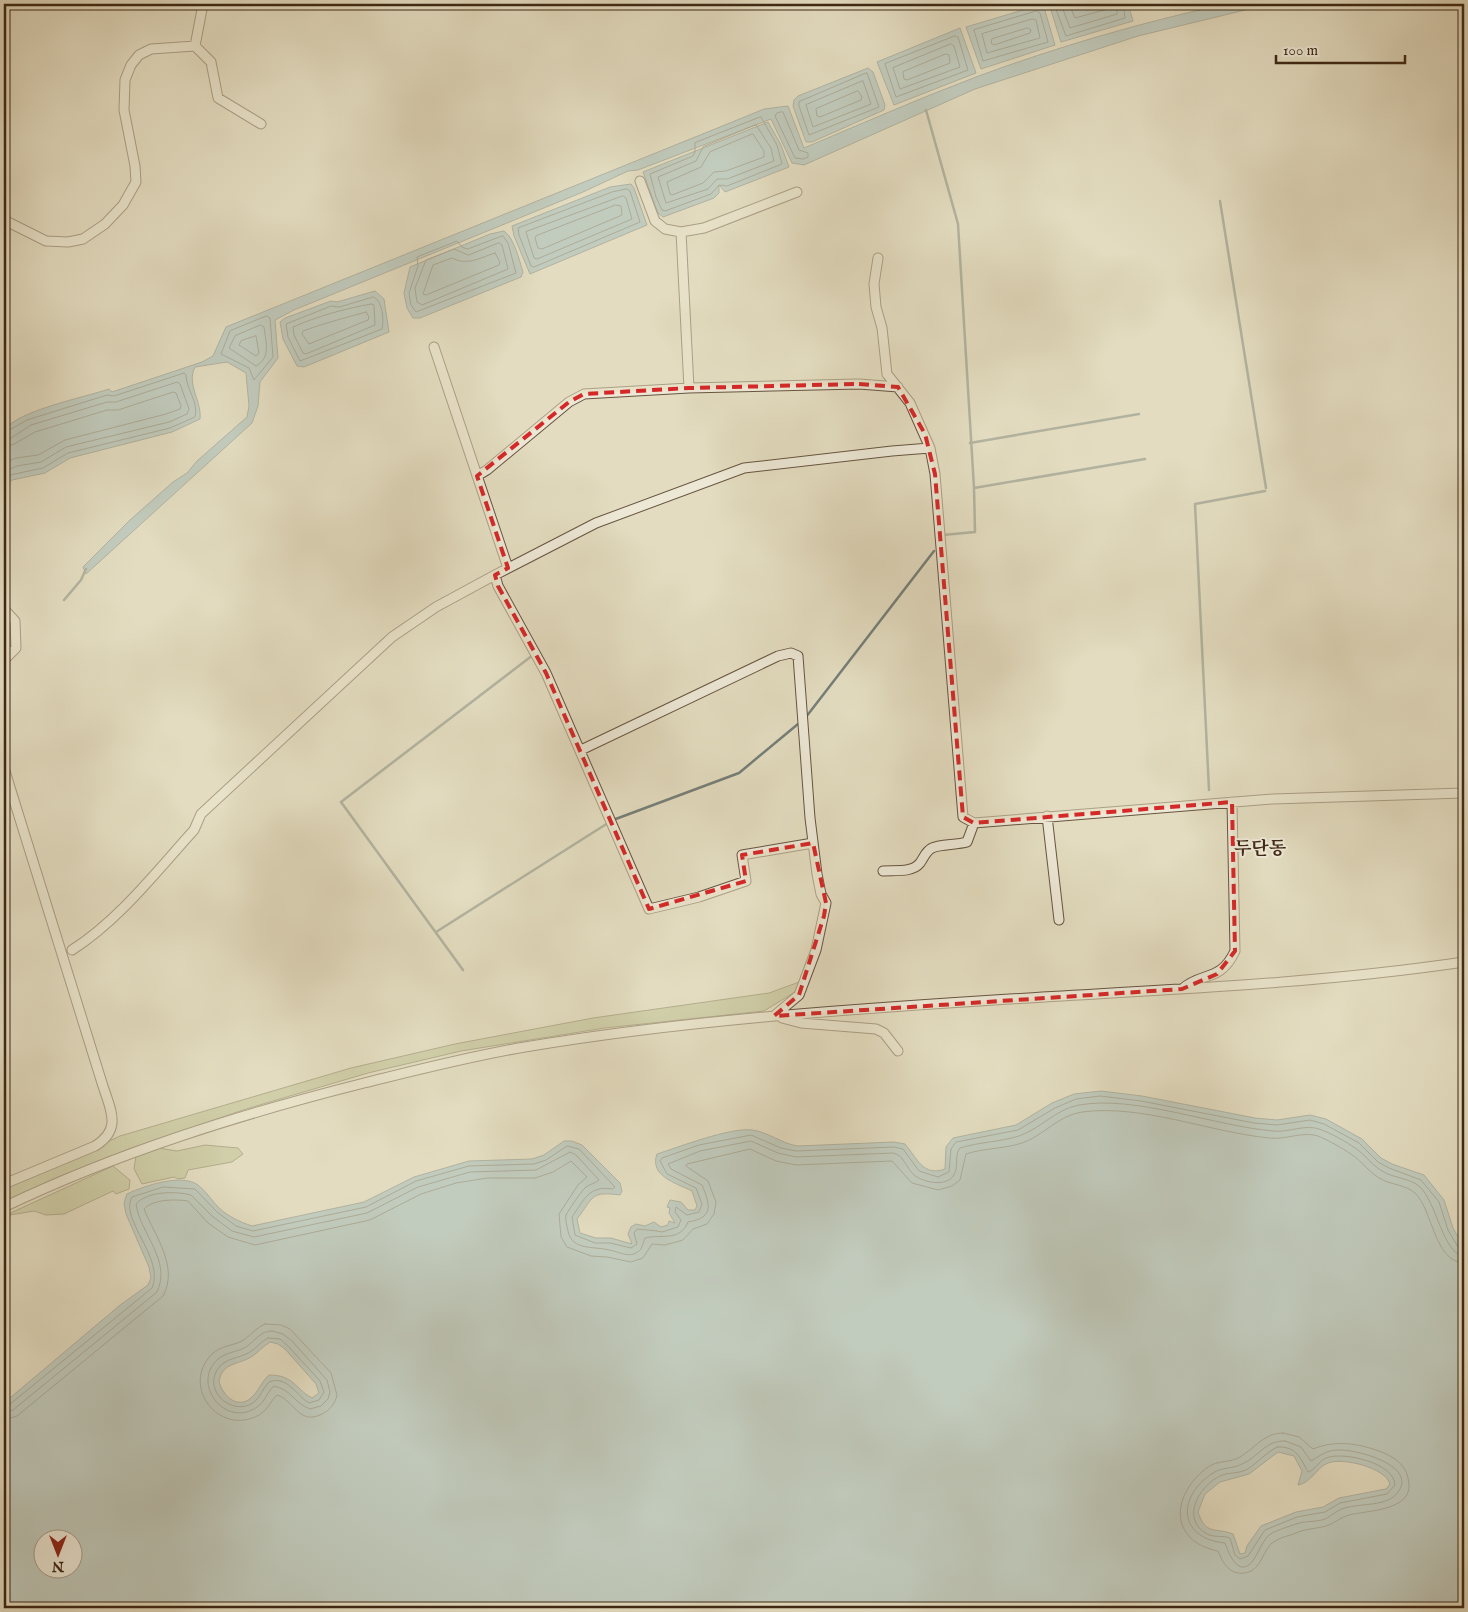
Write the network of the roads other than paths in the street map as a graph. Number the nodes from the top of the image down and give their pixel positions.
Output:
1 (203, 4) edge
2 (195, 46) junction
3 (260, 124) dead end
4 (640, 181) dead end
5 (797, 192) dead end
6 (4, 220) edge
7 (681, 232) junction
8 (878, 258) dead end
9 (434, 347) dead end
10 (898, 387) junction
11 (689, 388) junction
12 (930, 448) junction
13 (477, 476) junction
14 (508, 568) junction
15 (495, 575) junction
16 (4, 609) edge
17 (4, 660) edge
18 (581, 750) junction
19 (4, 768) edge
20 (1464, 793) edge
21 (1232, 802) junction
22 (1047, 816) junction
23 (974, 823) junction
24 (813, 843) junction
25 (883, 871) dead end
26 (1059, 920) dead end
27 (72, 950) dead end
28 (1464, 962) edge
29 (1182, 989) junction
30 (774, 1016) junction
31 (898, 1051) dead end
32 (4, 1184) edge
33 (4, 1207) edge

1 - 2 street
2 - 3 street
2 - 6 street
4 - 7 street
5 - 7 street
7 - 11 street
8 - 10 street
9 - 13 street
10 - 11 street
10 - 12 street
11 - 13 street
12 - 14 street
12 - 23 street
13 - 14 street
14 - 15 street
15 - 18 street
15 - 27 street
16 - 17 street
18 - 24 street
18 - 24 street
19 - 32 street
20 - 21 street
21 - 22 street
21 - 29 street
22 - 23 street
22 - 26 street
23 - 25 street
24 - 30 street
28 - 29 street
29 - 30 street
30 - 31 street
30 - 33 street

